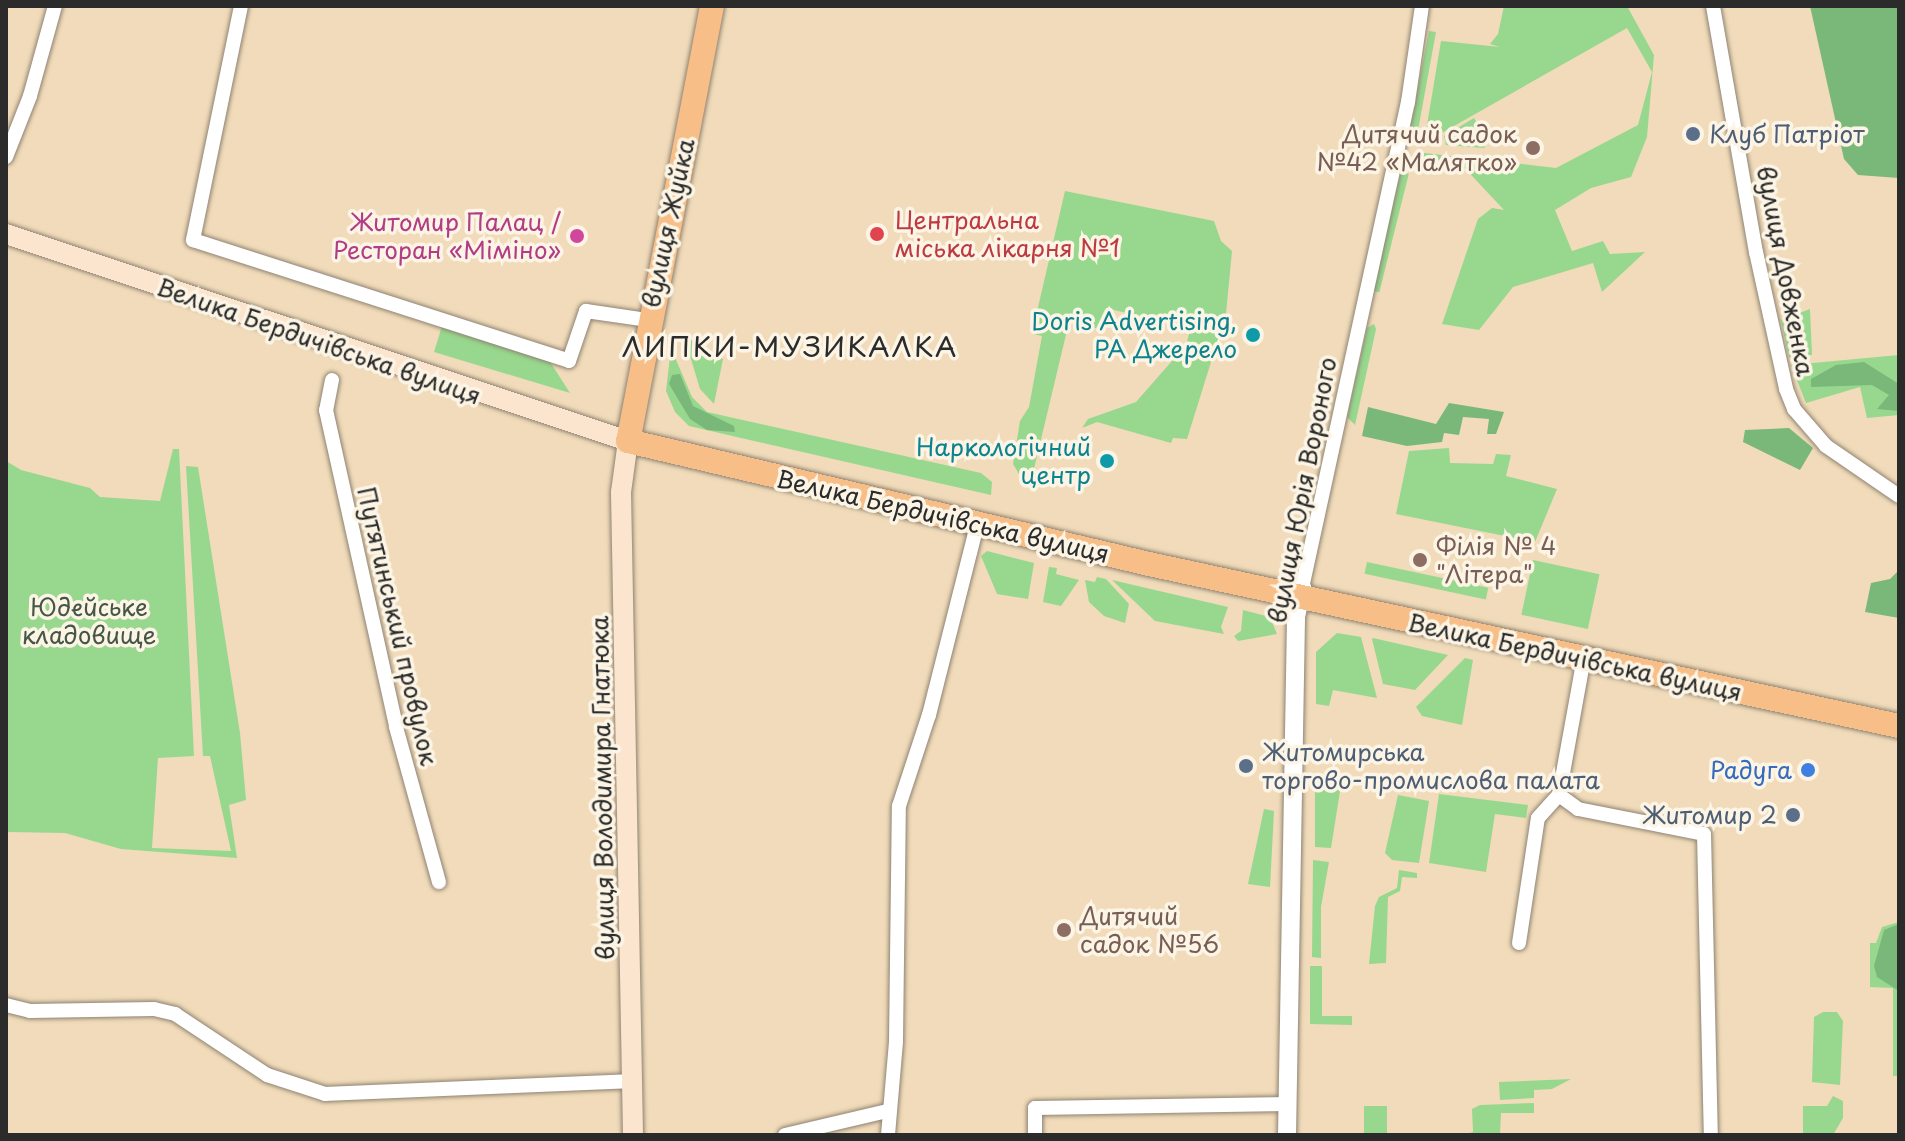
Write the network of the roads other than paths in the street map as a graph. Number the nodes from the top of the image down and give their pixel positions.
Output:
1 (55, 6) edge
2 (241, 6) edge
3 (712, 6) edge
4 (1422, 6) edge
5 (1713, 6) edge
6 (6, 157) edge
7 (6, 225) edge
8 (6, 234) edge
9 (648, 320) junction
10 (332, 380) dead end
11 (629, 435) junction
12 (1899, 496) edge
13 (977, 525) junction
14 (1301, 592) junction
15 (1584, 658) junction
16 (1899, 717) edge
17 (1899, 726) edge
18 (1559, 795) junction
19 (439, 882) dead end
20 (1519, 943) dead end
21 (6, 1005) edge
22 (633, 1081) junction
23 (1288, 1104) junction
24 (887, 1111) junction
25 (633, 1135) edge
26 (785, 1135) edge
27 (888, 1135) edge
28 (1035, 1135) edge
29 (1287, 1135) edge
30 (1711, 1135) edge

1 - 6 street
2 - 9 street
3 - 9 highway, вулиця Жуйка
4 - 14 street, вулиця Юрія Вороного
5 - 12 street, вулиця Довженка
7 - 11 main road, Велика Бердичівська вулиця
8 - 11 main road, Велика Бердичівська вулиця
9 - 11 highway, вулиця Жуйка
10 - 19 street, Путятинський провулок
11 - 13 highway, Велика Бердичівська вулиця
11 - 14 highway, Велика Бердичівська вулиця
11 - 22 main road, вулиця Володимира Гнатюка
13 - 14 highway, Велика Бердичівська вулиця
13 - 24 street
14 - 15 highway, Велика Бердичівська вулиця
14 - 16 highway, Велика Бердичівська вулиця
14 - 23 street, вулиця Юрія Вороного
15 - 17 highway, Велика Бердичівська вулиця
15 - 18 street
18 - 20 street
18 - 30 street
21 - 22 street
22 - 25 main road, вулиця Володимира Гнатюка
23 - 28 street
23 - 29 street, вулиця Юрія Вороного
24 - 26 street
24 - 27 street

